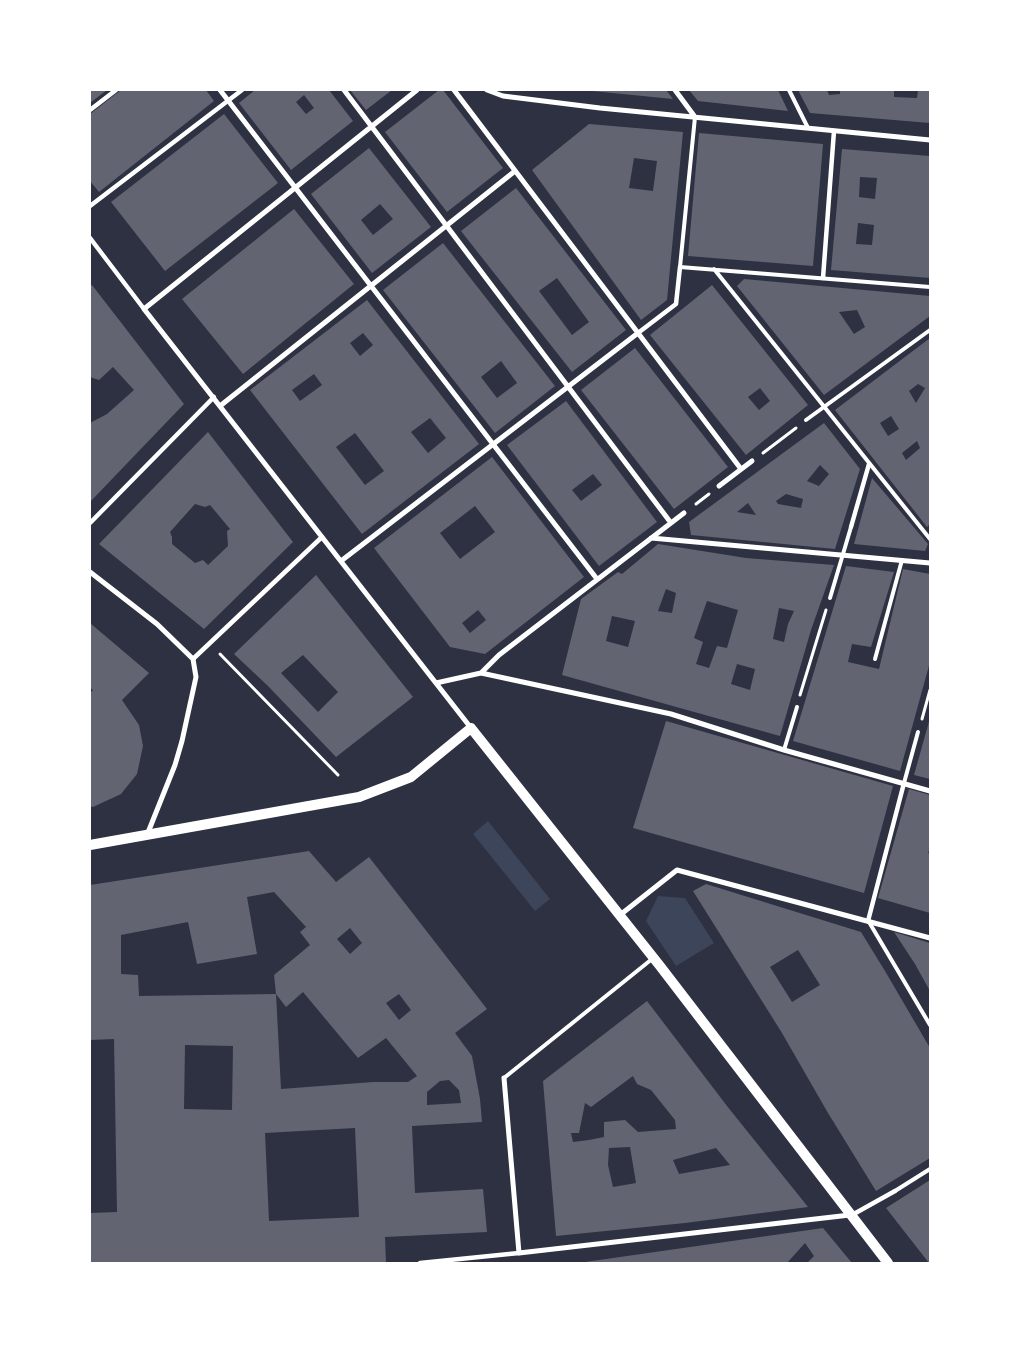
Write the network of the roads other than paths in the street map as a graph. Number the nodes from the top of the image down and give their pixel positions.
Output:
1 (116, 90) edge
2 (220, 90) edge
3 (242, 90) edge
4 (344, 90) edge
5 (417, 90) edge
6 (454, 90) edge
7 (487, 90) edge
8 (675, 90) edge
9 (788, 90) edge
10 (228, 100) junction
11 (90, 110) edge
12 (695, 117) junction
13 (372, 127) junction
14 (808, 128) junction
15 (834, 131) junction
16 (930, 140) edge
17 (515, 171) junction
18 (295, 188) junction
19 (90, 206) edge
20 (446, 226) junction
21 (90, 238) edge
22 (680, 267) junction
23 (714, 269) junction
24 (823, 278) junction
25 (371, 286) junction
26 (930, 287) edge
27 (144, 309) junction
28 (930, 330) edge
29 (638, 333) junction
30 (568, 387) junction
31 (214, 397) junction
32 (220, 406) junction
33 (824, 407) junction
34 (806, 420) road end
35 (493, 444) junction
36 (752, 461) road end
37 (869, 464) junction
38 (741, 469) junction
39 (719, 486) road end
40 (684, 513) road end
41 (90, 523) edge
42 (671, 523) junction
43 (851, 527) joint
44 (322, 537) junction
45 (651, 538) junction
46 (930, 539) edge
47 (843, 554) junction
48 (902, 560) junction
49 (341, 561) junction
50 (930, 563) edge
51 (90, 572) edge
52 (597, 579) junction
53 (830, 598) road end
54 (193, 659) junction
55 (875, 659) dead end
56 (481, 673) junction
57 (436, 682) junction
58 (797, 707) road end
59 (471, 728) junction
60 (918, 732) road end
61 (784, 750) junction
62 (904, 783) junction
63 (930, 791) edge
64 (146, 835) junction
65 (90, 845) edge
66 (620, 914) junction
67 (868, 921) junction
68 (930, 938) edge
69 (654, 958) junction
70 (930, 1025) edge
71 (504, 1078) joint
72 (930, 1169) edge
73 (895, 1191) joint
74 (852, 1215) junction
75 (519, 1253) junction
76 (420, 1263) edge
77 (888, 1263) edge

1 - 11 street
2 - 10 street
3 - 10 street
4 - 13 street
5 - 13 street
6 - 17 street
7 - 12 street
8 - 12 street
9 - 14 lane
10 - 18 street
10 - 19 street
12 - 14 street
12 - 22 lane
13 - 18 street
13 - 20 street
14 - 15 street
15 - 16 street
15 - 24 street
17 - 20 street
17 - 29 street
18 - 25 street
18 - 27 street
20 - 25 street
20 - 30 street
21 - 27 street
22 - 23 lane
22 - 29 street
23 - 24 lane
23 - 33 lane
24 - 26 lane
25 - 32 street
25 - 35 street
27 - 31 street
28 - 33 lane
29 - 30 street
29 - 38 street
30 - 35 street
30 - 42 street
31 - 32 street
31 - 41 street
32 - 44 street
33 - 34 lane
33 - 37 lane
35 - 49 street
35 - 52 street
36 - 38 street
37 - 43 street
37 - 46 lane
38 - 39 street
40 - 42 street
42 - 45 street
43 - 47 lane
44 - 49 street
44 - 54 street
45 - 47 street
45 - 52 street
47 - 48 street
47 - 53 lane
48 - 50 street
48 - 55 lane
49 - 57 street
51 - 54 street
52 - 56 street
54 - 64 street
56 - 57 street
56 - 61 street
57 - 59 street
58 - 61 lane
59 - 64 main road
59 - 66 main road
60 - 62 lane
61 - 62 street
62 - 63 street
62 - 67 street
64 - 65 main road
66 - 67 street
66 - 69 main road
67 - 68 street
67 - 70 lane
69 - 71 lane
69 - 74 main road
71 - 75 street
72 - 73 lane
73 - 74 street
74 - 75 street
74 - 77 main road
75 - 76 street

